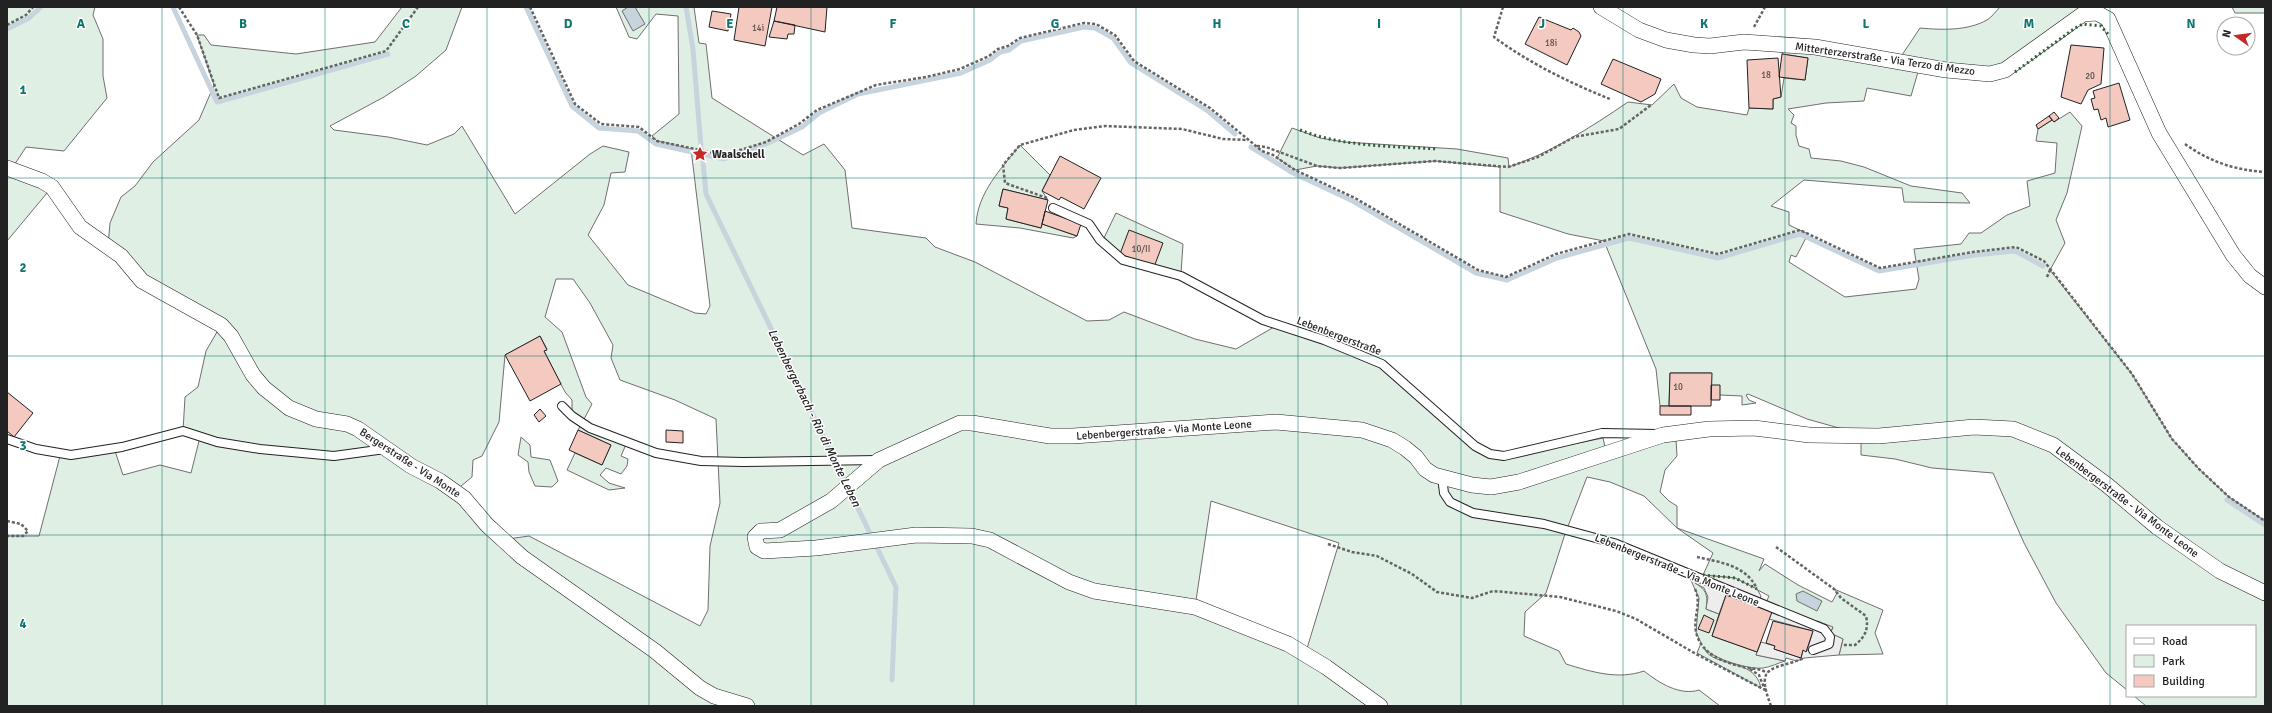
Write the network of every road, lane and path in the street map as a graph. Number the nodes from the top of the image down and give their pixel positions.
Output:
1 (32, 7) edge
2 (179, 7) edge
3 (418, 7) edge
4 (530, 7) edge
5 (1503, 7) edge
6 (1601, 7) edge
7 (1766, 7) edge
8 (7, 24) edge
9 (1744, 42) junction
10 (1610, 99) dead end
11 (1652, 105) dead end
12 (1249, 140) junction
13 (2184, 143) dead end
14 (1257, 146) junction
15 (7, 168) edge
16 (2265, 172) edge
17 (1053, 208) joint
18 (2050, 270) junction
19 (2047, 277) dead end
20 (2265, 287) edge
21 (562, 406) dead end
22 (1663, 435) junction
23 (7, 439) edge
24 (387, 449) junction
25 (879, 460) junction
26 (1442, 476) junction
27 (7, 521) edge
28 (2265, 521) edge
29 (7, 536) edge
30 (1328, 544) dead end
31 (1776, 547) dead end
32 (1697, 557) dead end
33 (1688, 574) junction
34 (2265, 593) edge
35 (1758, 602) junction
36 (1829, 644) junction
37 (1813, 650) joint
38 (1743, 667) junction
39 (1766, 673) junction
40 (1765, 690) junction
41 (747, 706) edge
42 (1380, 706) edge
43 (1771, 706) edge

1 - 8 path
2 - 3 path
4 - 12 path
5 - 10 path
6 - 9 street, Mitterterzerstraße - Via Terzo di Mezzo
7 - 9 path
9 - 20 street, Mitterterzerstraße - Via Terzo di Mezzo
11 - 14 path
12 - 14 path
12 - 17 path
13 - 16 path
14 - 18 path
15 - 24 street, Bergerstraße - Via Monte
17 - 22 lane, Lebenbergerstraße
18 - 19 path
18 - 28 path
21 - 25 lane, Lebenbergerstraße - Via Monte Leone
22 - 26 street, Lebenbergerstraße - Via Monte Leone
22 - 34 street, Lebenbergerstraße - Via Monte Leone
23 - 24 lane
24 - 41 street, Bergerstraße - Via Monte
25 - 26 street, Lebenbergerstraße - Via Monte Leone
25 - 42 street, Lebenbergerstraße - Via Monte Leone
26 - 33 lane, Lebenbergerstraße - Via Monte Leone
27 - 29 path
30 - 40 path
31 - 36 path
32 - 35 path
33 - 35 lane, Lebenbergerstraße - Via Monte Leone
33 - 38 path
35 - 36 lane, Lebenbergerstraße - Via Monte Leone
36 - 37 lane
37 - 39 path
38 - 39 path
38 - 40 path
39 - 40 path
40 - 43 path

